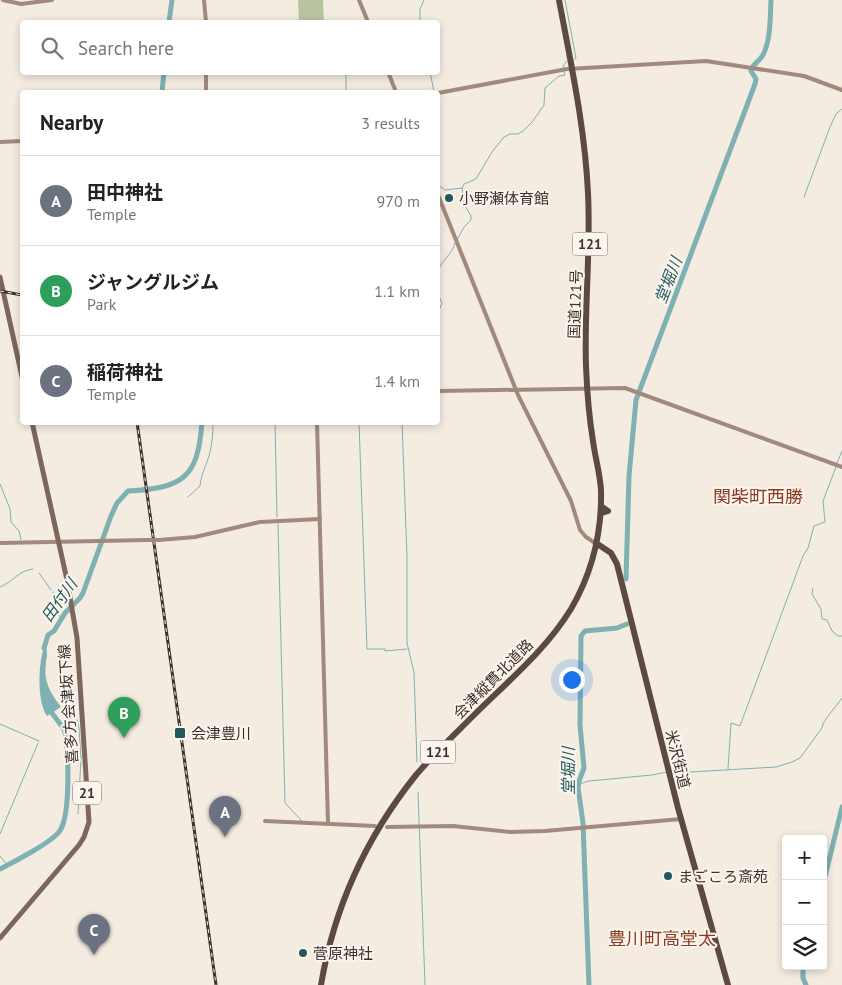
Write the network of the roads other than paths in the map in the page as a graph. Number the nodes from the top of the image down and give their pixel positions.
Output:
1 (3, 0) edge
2 (52, 0) edge
3 (204, 0) edge
4 (359, 0) edge
5 (559, 0) edge
6 (206, 20) edge
7 (367, 20) edge
8 (572, 68) junction
9 (206, 75) edge
10 (389, 75) edge
11 (206, 90) edge
12 (395, 90) edge
13 (842, 90) edge
14 (440, 93) edge
15 (20, 141) edge
16 (0, 142) edge
17 (440, 200) edge
18 (0, 277) edge
19 (20, 369) edge
20 (587, 388) junction
21 (516, 389) junction
22 (440, 391) edge
23 (33, 425) edge
24 (317, 425) edge
25 (842, 467) edge
26 (601, 490) junction
27 (320, 519) junction
28 (58, 542) junction
29 (0, 543) edge
30 (597, 544) junction
31 (681, 818) junction
32 (265, 820) dead end
33 (328, 824) junction
34 (375, 826) dead end
35 (387, 826) dead end
36 (0, 938) edge
37 (322, 985) edge
38 (728, 985) edge

1 - 2 street
3 - 6 street
4 - 7 street
5 - 8 highway, 国道121号 / 121
8 - 13 street
8 - 14 street
8 - 20 highway, 国道121号 / 121
9 - 11 street
10 - 12 street
15 - 16 street
17 - 21 street
18 - 19 main road
20 - 21 street
20 - 25 street
20 - 26 highway, 国道121号 / 121
21 - 22 street
21 - 30 street
23 - 28 main road, 21
24 - 27 street
26 - 30 highway, 国道121号 / 121
26 - 30 highway, 国道121号 / 121
27 - 28 street, bridge
27 - 33 street
28 - 29 street
28 - 36 main road, 喜多方会津坂下線 / 21
30 - 31 highway, 米沢街道
30 - 37 highway, 会津縦貫北道路 / 121
31 - 35 street
31 - 38 highway, 米沢街道
32 - 33 street
33 - 34 street

